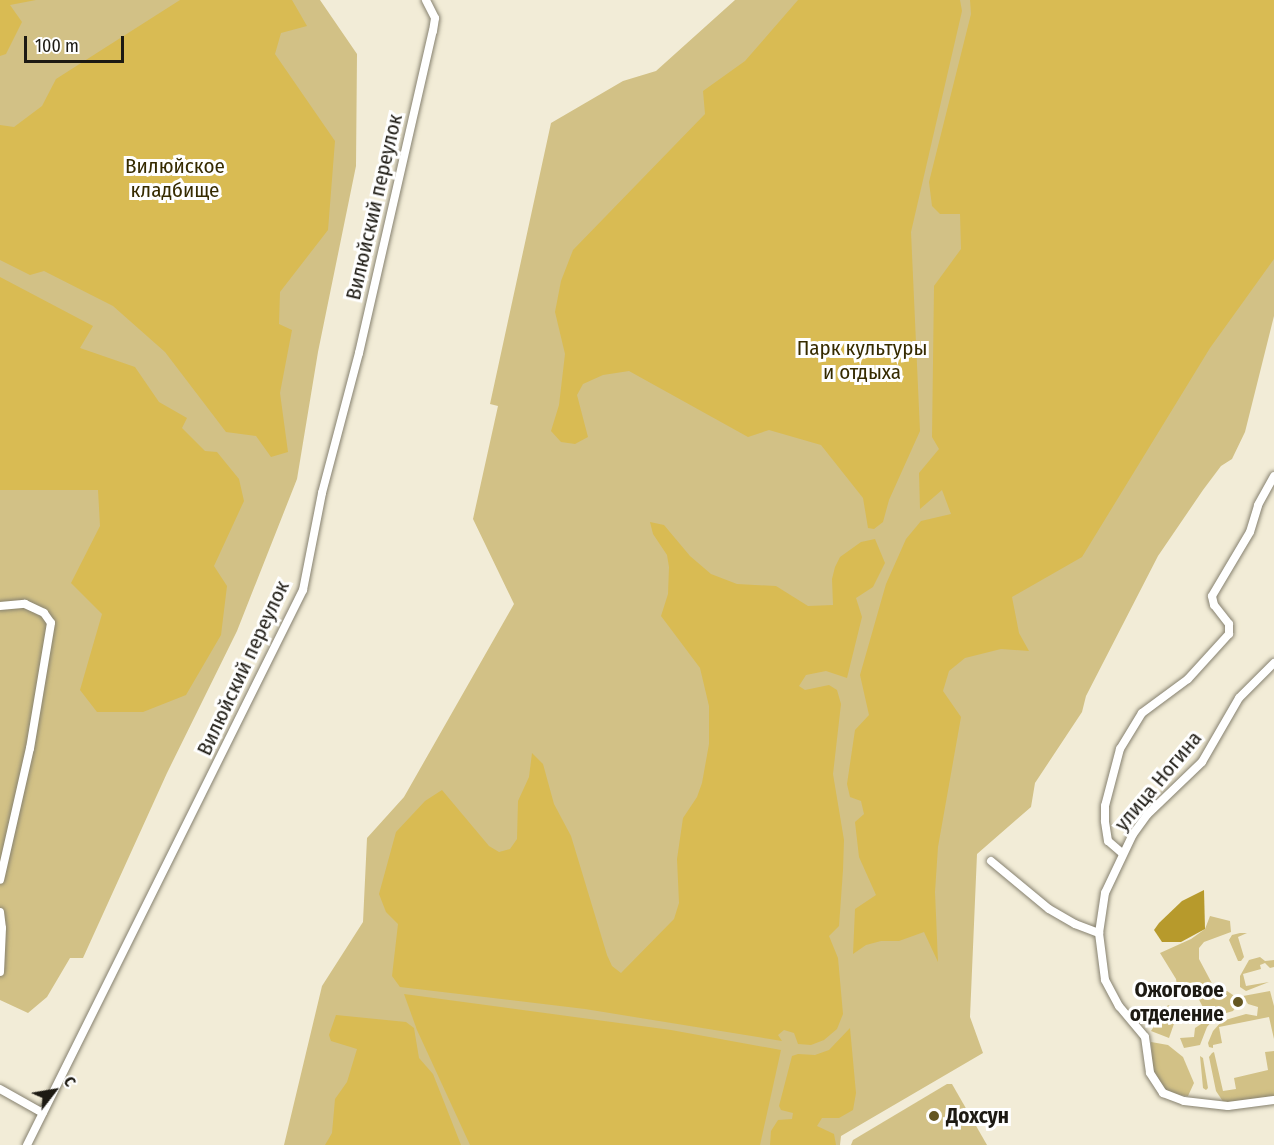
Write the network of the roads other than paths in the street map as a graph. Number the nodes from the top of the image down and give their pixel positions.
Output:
1 (426, 0) edge
2 (1274, 476) edge
3 (0, 606) edge
4 (1274, 663) edge
5 (1122, 853) junction
6 (991, 861) dead end
7 (0, 880) edge
8 (0, 912) edge
9 (1099, 933) junction
10 (0, 972) edge
11 (0, 1089) edge
12 (1274, 1100) edge
13 (43, 1113) junction
14 (27, 1145) edge

1 - 13 street, Вилюйский переулок
2 - 5 street
3 - 7 street
4 - 5 street, улица Ногина
5 - 9 street, улица Ногина
6 - 9 street
8 - 10 street
9 - 12 street, улица Ногина
11 - 13 street
13 - 14 street, Вилюйский переулок

